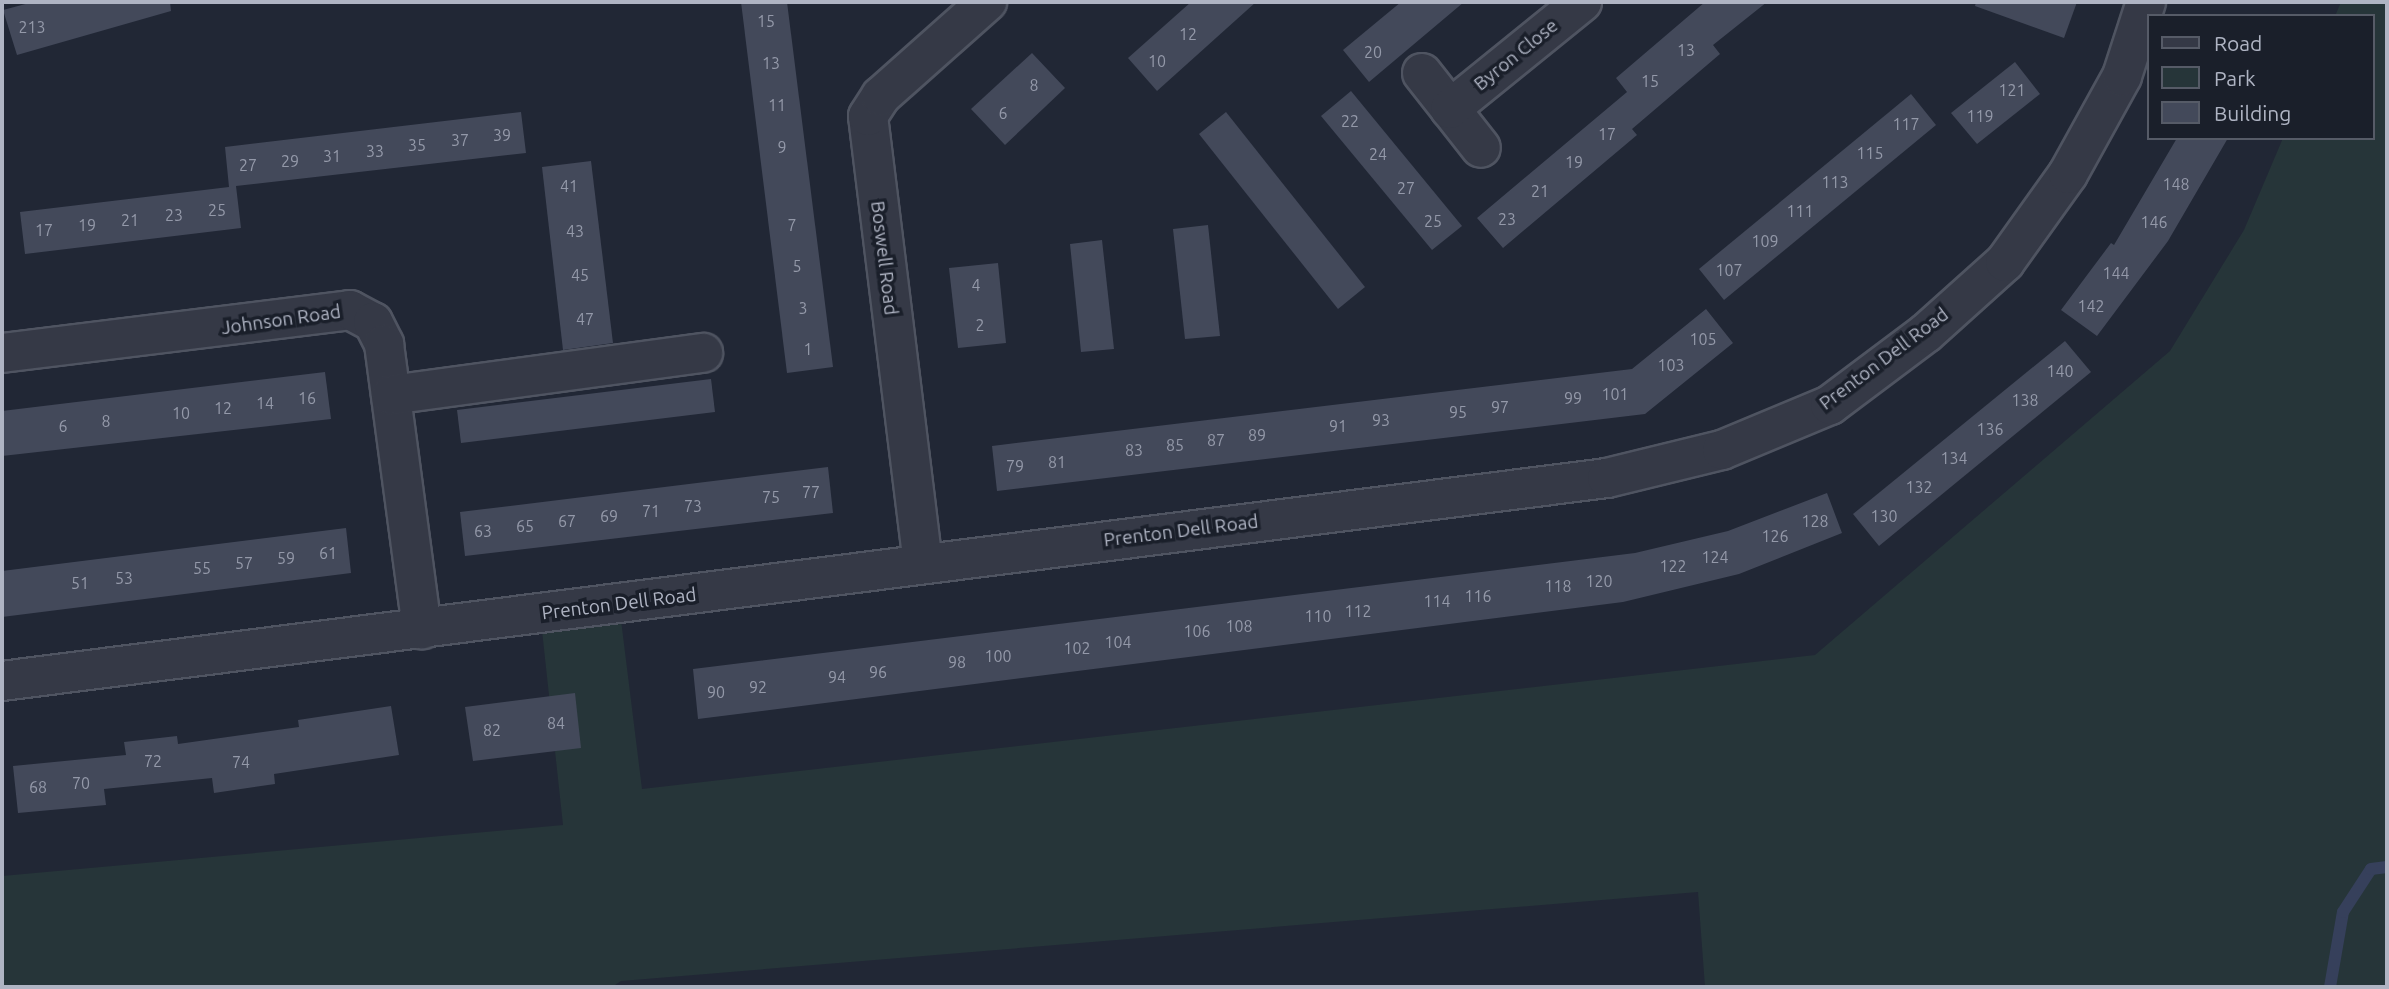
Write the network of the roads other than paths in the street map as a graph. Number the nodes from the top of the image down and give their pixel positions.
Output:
1 (987, 2) edge
2 (1582, 2) edge
3 (2146, 2) edge
4 (1422, 73) dead end
5 (1450, 108) junction
6 (1481, 148) dead end
7 (2, 353) edge
8 (703, 354) dead end
9 (391, 395) junction
10 (923, 564) junction
11 (422, 628) junction
12 (2, 681) edge

1 - 10 street, Boswell Road
2 - 5 street, Byron Close
3 - 10 street, Prenton Dell Road
4 - 5 street
5 - 6 street
7 - 9 street, Johnson Road
8 - 9 street
9 - 11 street, Johnson Road
10 - 11 street, Prenton Dell Road
11 - 12 street, Prenton Dell Road

